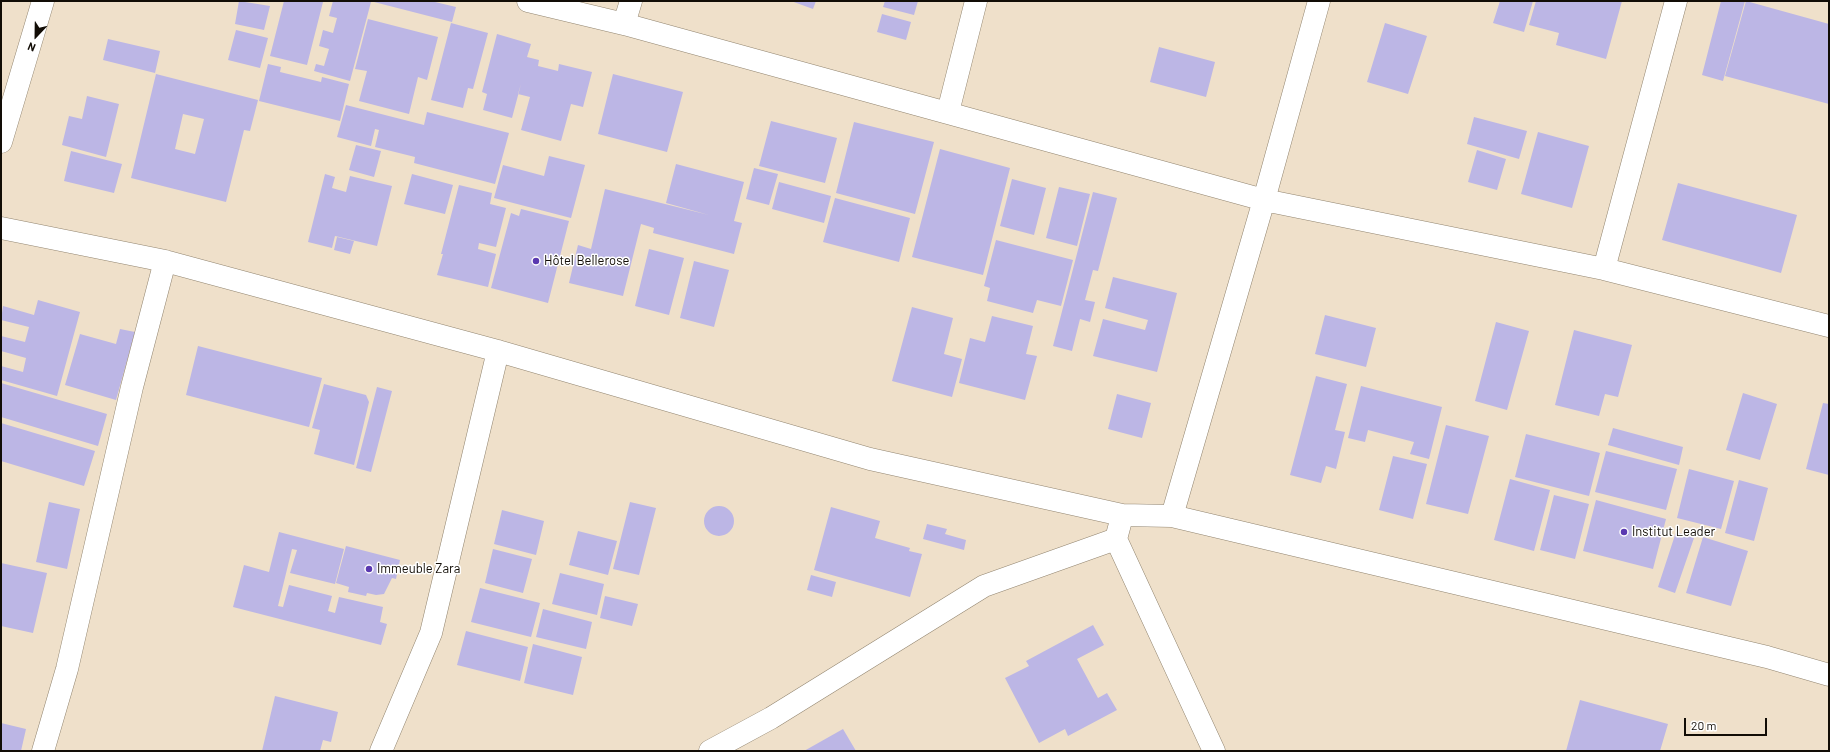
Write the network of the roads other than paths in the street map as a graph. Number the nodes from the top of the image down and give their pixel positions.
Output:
1 (43, 1) edge
2 (528, 1) edge
3 (631, 1) edge
4 (976, 1) edge
5 (1319, 1) edge
6 (1676, 1) edge
7 (624, 24) junction
8 (948, 112) junction
9 (1, 142) edge
10 (1264, 200) junction
11 (1, 228) edge
12 (166, 261) junction
13 (1604, 269) junction
14 (1829, 326) edge
15 (498, 351) junction
16 (1122, 515) junction
17 (1172, 516) junction
18 (1116, 539) junction
19 (1829, 675) edge
20 (43, 751) edge
21 (381, 751) edge
22 (710, 751) edge
23 (1214, 751) edge

1 - 9 street
2 - 7 street
3 - 7 street
4 - 8 street
5 - 10 street
6 - 13 street
7 - 8 street
8 - 10 street
10 - 13 street
10 - 17 street
11 - 12 street
12 - 15 street
12 - 20 street
13 - 14 street
15 - 16 street
15 - 21 street
16 - 17 street
16 - 18 street
17 - 19 street
18 - 22 street
18 - 23 street

